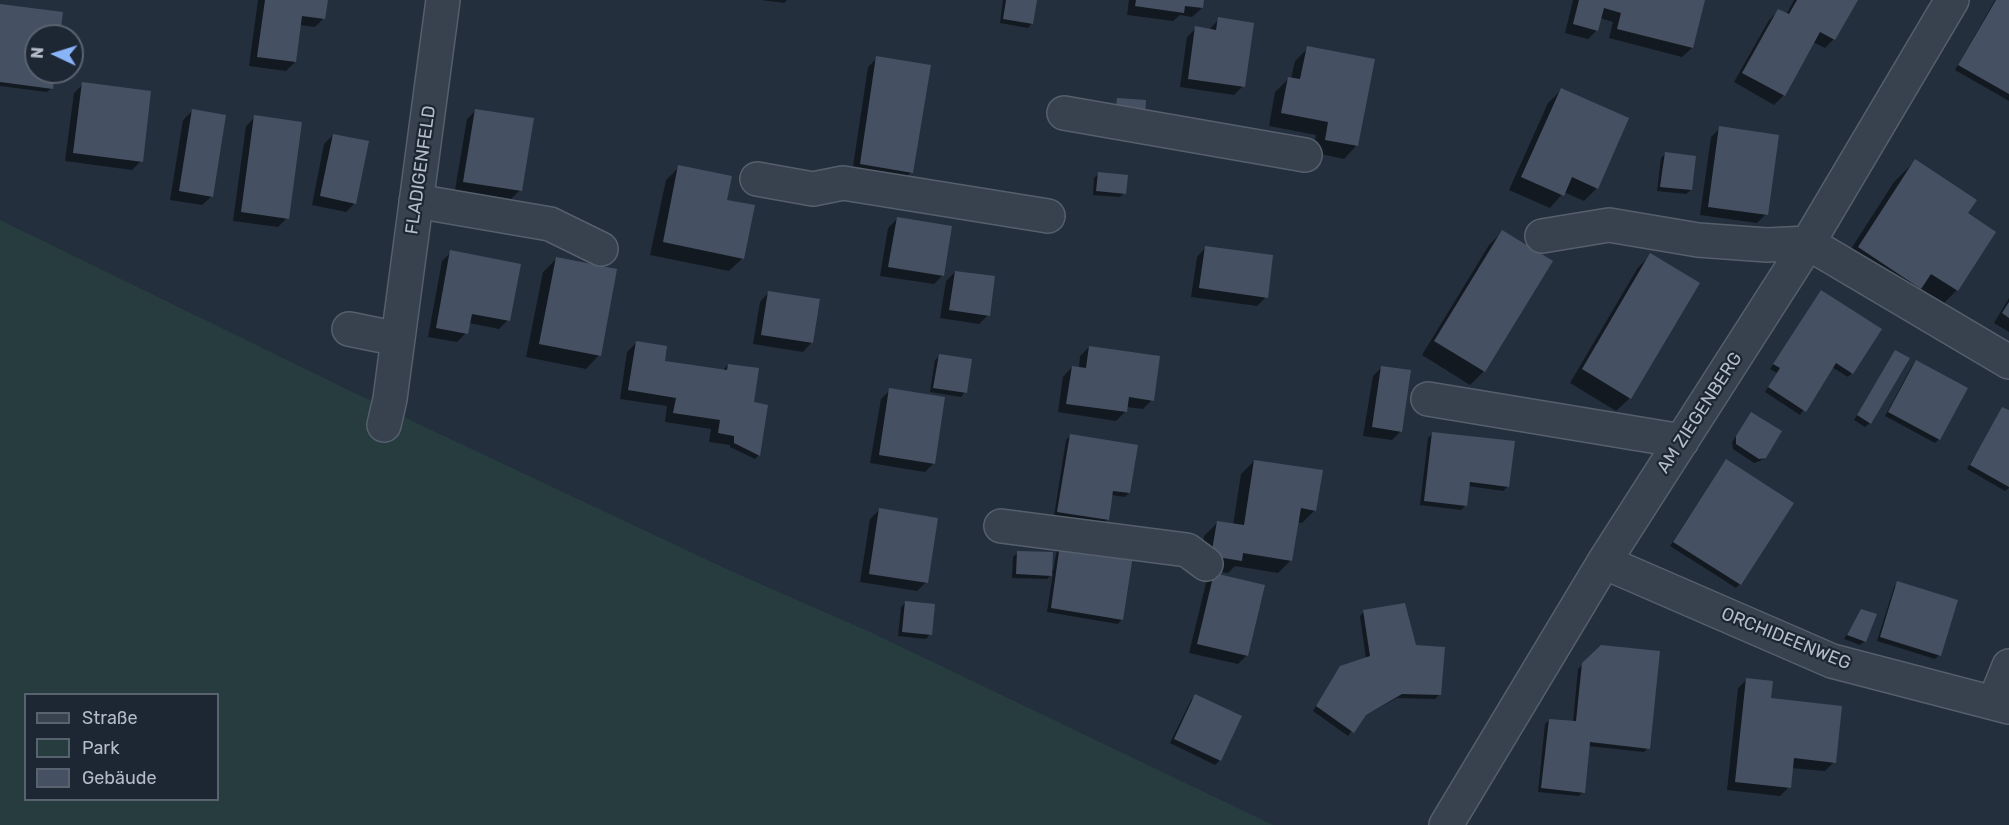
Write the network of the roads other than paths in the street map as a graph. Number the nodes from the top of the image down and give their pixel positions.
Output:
1 (443, 0) edge
2 (1952, 0) edge
3 (1064, 113) dead end
4 (1305, 155) dead end
5 (757, 178) dead end
6 (416, 201) junction
7 (1048, 216) dead end
8 (1542, 236) dead end
9 (1808, 243) junction
10 (601, 249) dead end
11 (349, 329) dead end
12 (398, 339) junction
13 (2009, 362) edge
14 (1428, 399) dead end
15 (384, 425) dead end
16 (1682, 441) junction
17 (1001, 526) dead end
18 (1604, 562) junction
19 (1206, 564) dead end
20 (2009, 666) edge
21 (2002, 705) edge
22 (1446, 825) edge

1 - 6 street, FLADIGENFELD
2 - 9 street, AM ZIEGENBERG
3 - 4 street
5 - 7 street
6 - 10 street
6 - 12 street, FLADIGENFELD
8 - 9 street
9 - 13 street
9 - 16 street, AM ZIEGENBERG
11 - 12 street
12 - 15 street, FLADIGENFELD
14 - 16 street
16 - 18 street, AM ZIEGENBERG
17 - 19 street
18 - 21 street, ORCHIDEENWEG
18 - 22 street, AM ZIEGENBERG
20 - 21 street

